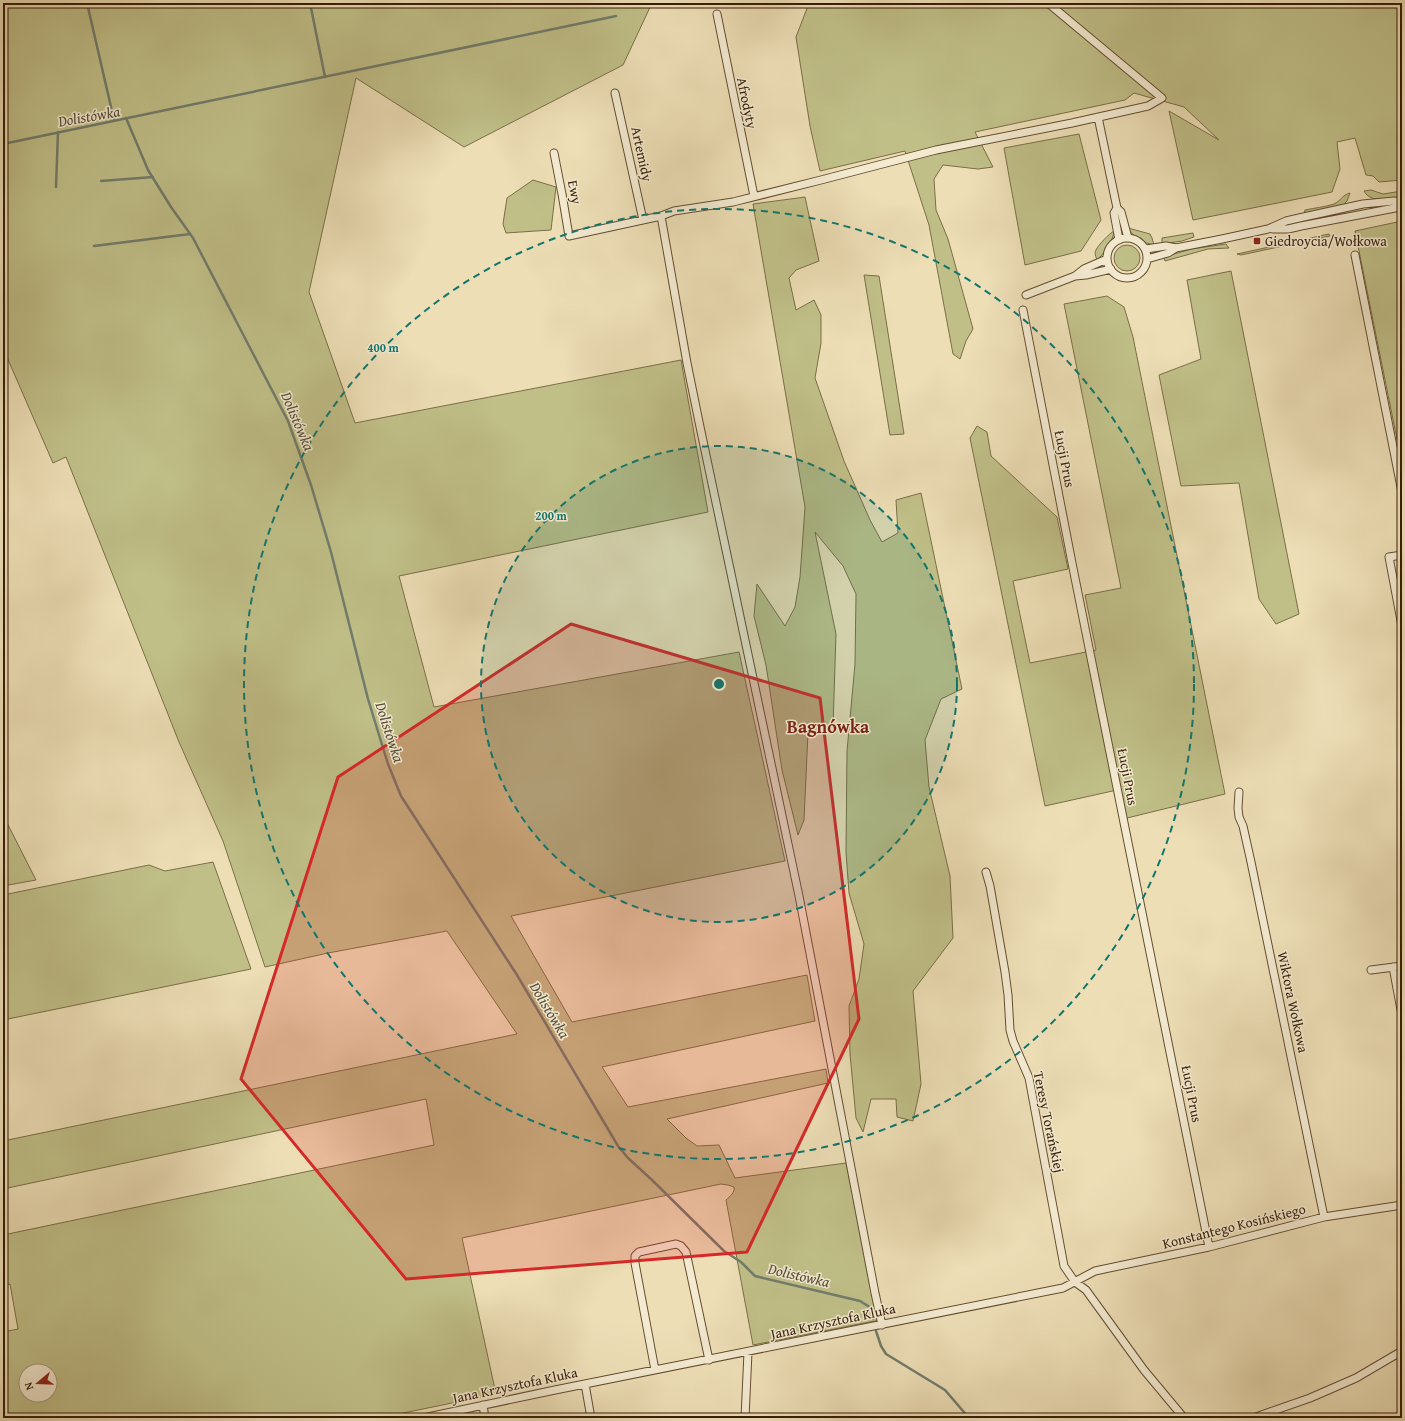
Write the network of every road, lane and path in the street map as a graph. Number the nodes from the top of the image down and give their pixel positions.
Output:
1 (1048, 3) edge
2 (716, 14) dead end
3 (615, 93) dead end
4 (1098, 117) junction
5 (554, 153) dead end
6 (754, 196) junction
7 (1402, 202) edge
8 (1364, 204) junction
9 (1355, 206) junction
10 (1402, 206) edge
11 (1117, 208) junction
12 (1365, 213) junction
13 (1356, 215) junction
14 (661, 216) junction
15 (643, 220) junction
16 (1268, 229) junction
17 (1128, 238) junction
18 (1119, 240) junction
19 (1176, 248) junction
20 (1146, 249) junction
21 (1355, 255) dead end
22 (1107, 259) junction
23 (1147, 259) junction
24 (1111, 269) junction
25 (1075, 276) junction
26 (1026, 295) dead end
27 (1023, 310) dead end
28 (1402, 492) edge
29 (1402, 555) edge
30 (1402, 626) edge
31 (1239, 792) dead end
32 (986, 872) dead end
33 (1402, 966) edge
34 (1393, 967) junction
35 (1371, 970) dead end
36 (1402, 1015) edge
37 (1402, 1205) edge
38 (1324, 1217) junction
39 (1209, 1247) junction
40 (1075, 1282) junction
41 (882, 1325) junction
42 (1402, 1351) edge
43 (748, 1352) junction
44 (709, 1360) junction
45 (655, 1370) junction
46 (585, 1384) junction
47 (483, 1405) junction
48 (423, 1418) edge
49 (485, 1418) edge
50 (592, 1418) edge
51 (745, 1418) edge
52 (1184, 1418) edge
53 (1253, 1418) edge

1 - 4 street
2 - 6 street, Afrodyty
3 - 15 street, Artemidy
4 - 6 street
4 - 11 street
5 - 15 street, Ewy
6 - 14 street
7 - 8 street
8 - 9 street
8 - 12 street
9 - 13 street
9 - 16 street
10 - 12 street
11 - 17 street
11 - 18 street
12 - 13 street
13 - 16 street
14 - 15 street
14 - 41 street
16 - 19 street
17 - 18 street
17 - 20 street
18 - 22 street
19 - 20 street
19 - 23 street
20 - 23 street
21 - 28 street
22 - 24 street
22 - 25 street
23 - 24 street
24 - 25 street
25 - 26 street
27 - 39 street, Łucji Prus
29 - 30 street
31 - 38 street, Wiktora Wołkowa
32 - 40 street, Teresy Torańskiej
33 - 34 street
34 - 35 street
34 - 36 street
37 - 38 street, Konstantego Kosińskiego
38 - 39 street, Konstantego Kosińskiego
39 - 40 street, Konstantego Kosińskiego
40 - 41 street, Jana Krzysztofa Kluka
40 - 52 street
41 - 43 street, Jana Krzysztofa Kluka
42 - 53 street
43 - 44 street, Jana Krzysztofa Kluka
43 - 51 street
44 - 45 street, Jana Krzysztofa Kluka
44 - 45 street
45 - 46 street, Jana Krzysztofa Kluka
46 - 47 street, Jana Krzysztofa Kluka
46 - 50 street
47 - 48 street, Jana Krzysztofa Kluka
47 - 49 street

